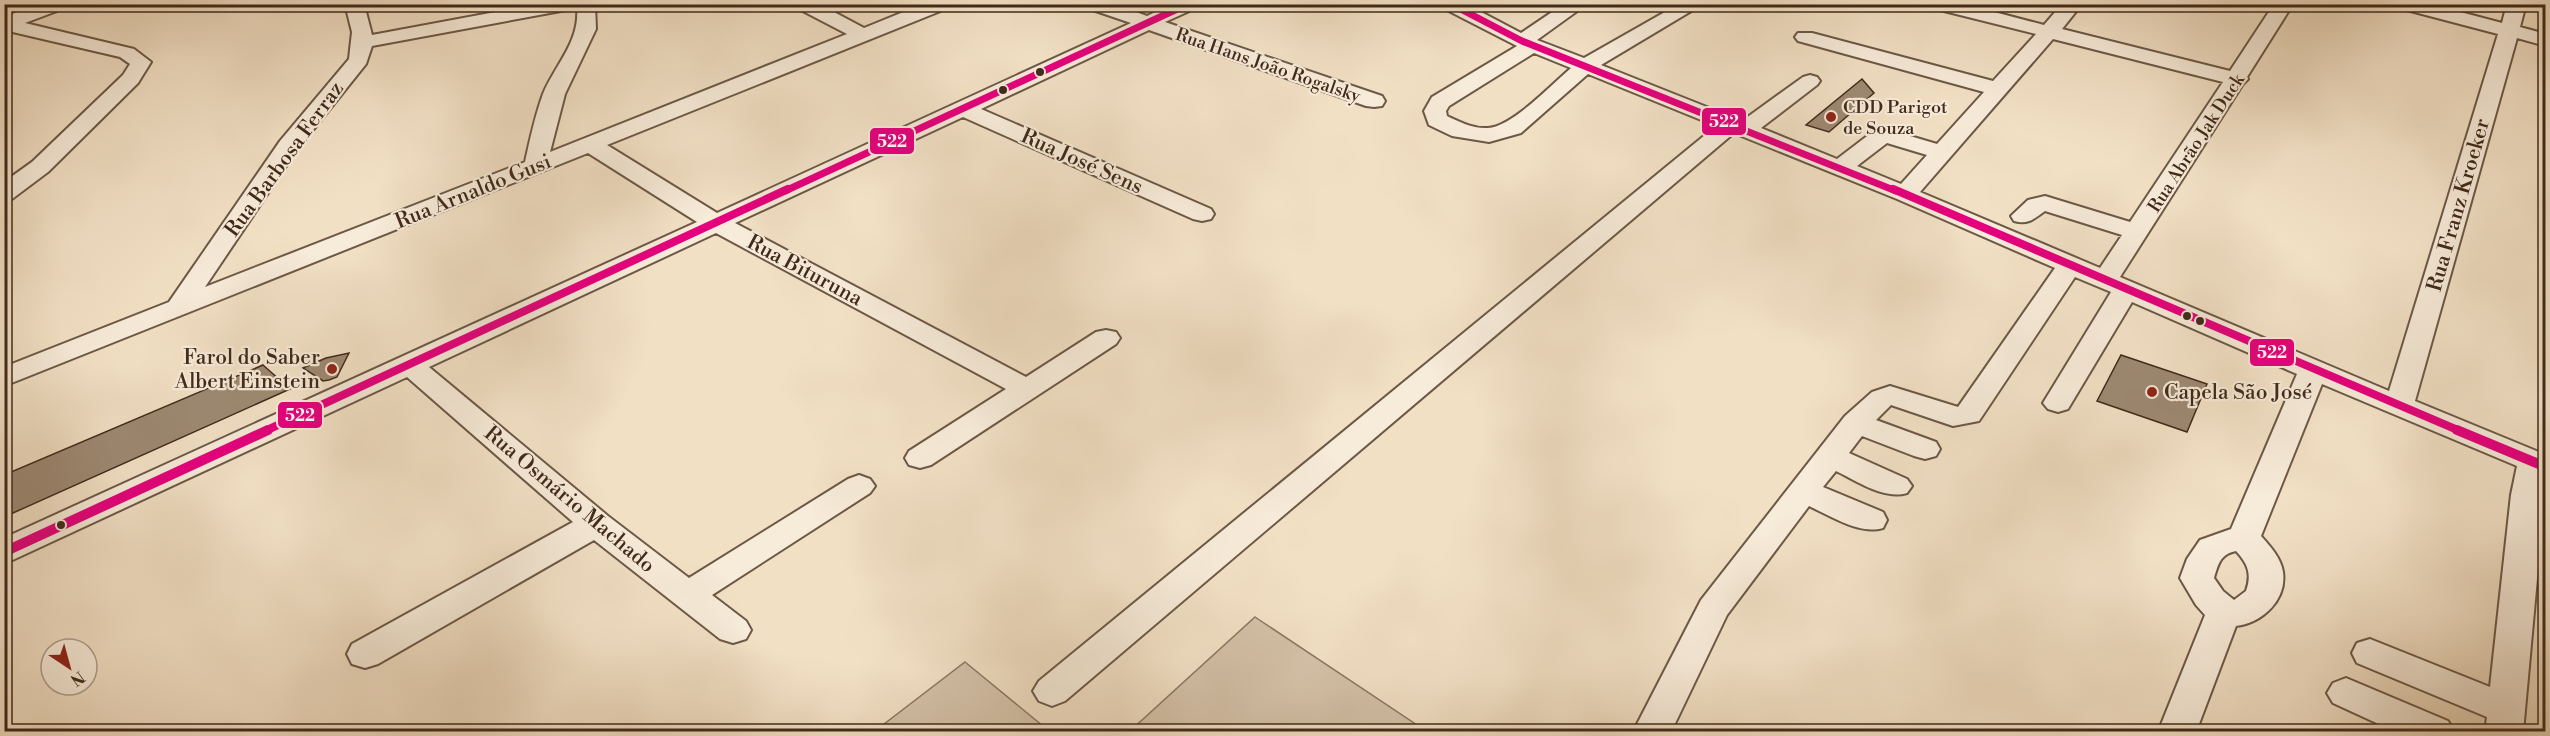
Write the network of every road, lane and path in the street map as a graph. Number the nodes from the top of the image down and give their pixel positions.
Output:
1 (58, 4) edge
2 (354, 4) edge
3 (572, 4) edge
4 (586, 4) edge
5 (804, 4) edge
6 (941, 4) edge
7 (1094, 4) edge
8 (1189, 4) edge
9 (1578, 4) edge
10 (1694, 4) edge
11 (1939, 4) edge
12 (2073, 4) edge
13 (2284, 4) edge
14 (2406, 4) edge
15 (2517, 4) edge
16 (1463, 6) edge
17 (1148, 23) junction
18 (5, 24) edge
19 (2510, 31) junction
20 (2048, 32) junction
21 (863, 36) junction
22 (1805, 37) dead end
23 (2546, 40) edge
24 (364, 42) junction
25 (1527, 43) junction
26 (1585, 66) junction
27 (2238, 79) junction
28 (1810, 81) dead end
29 (1997, 89) junction
30 (1374, 101) dead end
31 (963, 109) junction
32 (1738, 126) junction
33 (590, 144) junction
34 (1942, 152) junction
35 (535, 166) junction
36 (1840, 168) junction
37 (9, 186) edge
38 (1905, 194) junction
39 (1202, 214) dead end
40 (2023, 216) dead end
41 (717, 223) junction
42 (2137, 232) junction
43 (2070, 265) junction
44 (2116, 285) junction
45 (179, 307) junction
46 (1106, 338) dead end
47 (410, 365) junction
48 (2313, 370) junction
49 (4, 377) edge
50 (1027, 389) junction
51 (2058, 403) dead end
52 (2399, 405) junction
53 (1856, 423) junction
54 (1925, 449) dead end
55 (1830, 456) junction
56 (920, 458) dead end
57 (2539, 464) edge
58 (859, 486) dead end
59 (1896, 486) dead end
60 (1803, 491) junction
61 (1871, 520) dead end
62 (596, 524) junction
63 (2243, 539) junction
64 (4, 552) edge
65 (687, 595) junction
66 (2224, 610) junction
67 (733, 630) dead end
68 (2370, 653) dead end
69 (365, 654) dead end
70 (1052, 691) dead end
71 (2346, 693) dead end
72 (2505, 720) edge
73 (1654, 728) dead end
74 (2177, 732) edge
75 (2434, 732) edge

1 - 18 street
2 - 24 street
3 - 24 street
4 - 35 street
5 - 21 street
6 - 21 street, Rua Arnaldo Gusi
7 - 17 street, Rua Hans João Rogalsky
8 - 17 street
9 - 25 street
10 - 26 street
11 - 20 street
12 - 20 street
13 - 27 street, Rua Abrão Jak Duck
14 - 19 street
15 - 19 street, Rua Franz Kroeker
16 - 25 street
17 - 30 street, Rua Hans João Rogalsky
17 - 31 street
18 - 37 street
19 - 23 street
19 - 52 street, Rua Franz Kroeker
20 - 27 street
20 - 29 street
21 - 33 street, Rua Arnaldo Gusi
22 - 29 street
24 - 45 street, Rua Barbosa Ferraz
25 - 26 street
25 - 26 street
26 - 32 street
27 - 42 street, Rua Abrão Jak Duck
28 - 32 street
29 - 34 street
31 - 39 street, Rua José Sens
31 - 41 street
32 - 36 street
32 - 70 street
33 - 35 street, Rua Arnaldo Gusi
33 - 41 street, Rua Bituruna
34 - 36 street
34 - 38 street
35 - 45 street, Rua Arnaldo Gusi
36 - 38 street
38 - 43 street
40 - 42 street
41 - 47 street
41 - 50 street, Rua Bituruna
42 - 44 street, Rua Abrão Jak Duck
43 - 44 street
43 - 53 street
44 - 48 street
44 - 51 street, Rua Abrão Jak Duck
45 - 49 street, Rua Arnaldo Gusi
46 - 50 street
47 - 62 street, Rua Osmário Machado
47 - 64 street
48 - 52 street
48 - 63 street
50 - 56 street
52 - 57 street
53 - 54 street
53 - 55 street
55 - 59 street
55 - 60 street
57 - 72 street
58 - 65 street
60 - 61 street
60 - 73 street
62 - 65 street, Rua Osmário Machado
62 - 69 street
63 - 66 street
63 - 66 street
65 - 67 street, Rua Osmário Machado
66 - 74 street
68 - 72 street
71 - 75 street

